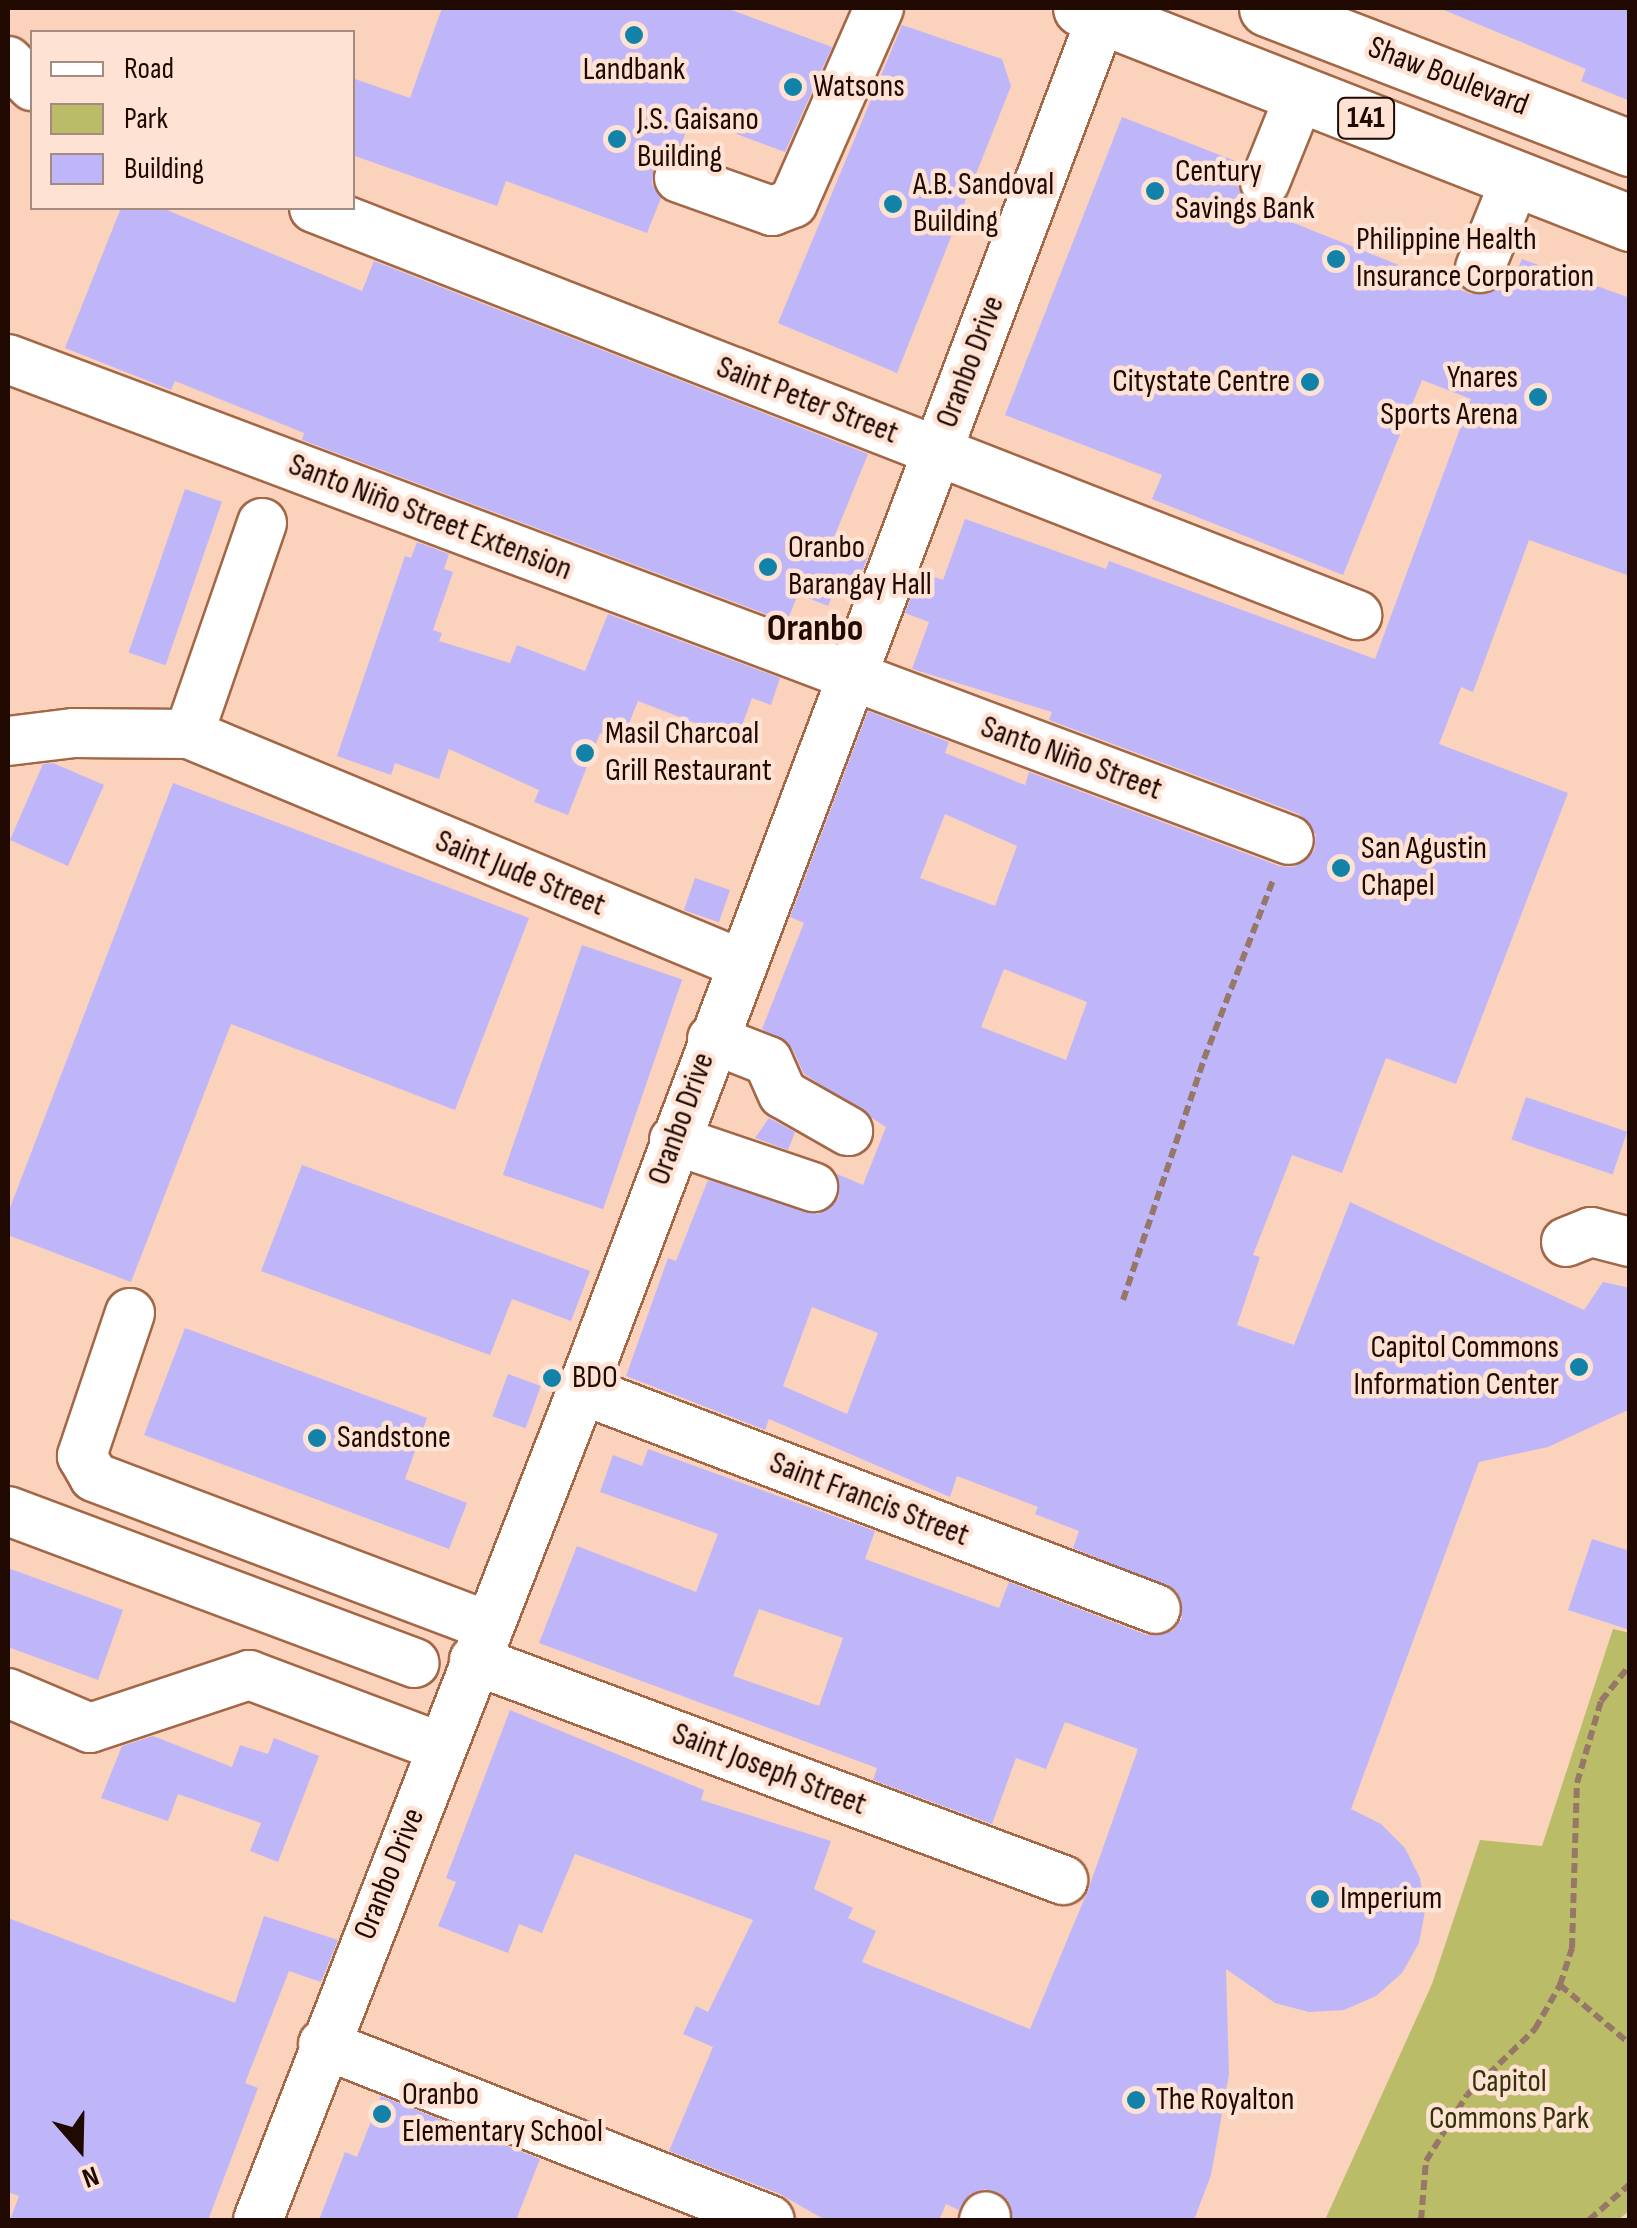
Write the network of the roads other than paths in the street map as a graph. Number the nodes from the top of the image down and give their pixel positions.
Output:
1 (879, 8) edge
2 (1266, 8) edge
3 (1091, 12) edge
4 (8, 61) edge
5 (30, 84) edge
6 (1301, 93) junction
7 (1630, 148) edge
8 (1516, 176) junction
9 (679, 178) dead end
10 (1265, 182) dead end
11 (319, 210) edge
12 (1630, 223) edge
13 (1480, 268) dead end
14 (8, 358) edge
15 (937, 452) junction
16 (262, 523) dead end
17 (1356, 615) dead end
18 (852, 678) junction
19 (188, 734) junction
20 (8, 742) edge
21 (1289, 840) road end
22 (740, 964) junction
23 (712, 1038) junction
24 (848, 1131) dead end
25 (674, 1140) junction
26 (813, 1187) dead end
27 (1566, 1242) dead end
28 (1630, 1242) edge
29 (130, 1313) dead end
30 (582, 1390) junction
31 (8, 1511) edge
32 (1156, 1609) dead end
33 (481, 1643) junction
34 (414, 1663) dead end
35 (8, 1693) edge
36 (440, 1746) junction
37 (1063, 1880) dead end
38 (323, 2044) junction
39 (258, 2220) edge
40 (770, 2220) edge

1 - 9 street
2 - 7 main road, Shaw Boulevard / 141
3 - 6 main road, Shaw Boulevard / 141
3 - 15 street, Oranbo Drive
4 - 5 street
6 - 8 main road, Shaw Boulevard / 141
6 - 10 street
8 - 12 main road, Shaw Boulevard / 141
8 - 13 street
11 - 15 street, Saint Peter Street
14 - 18 street, Santo Niño Street Extension
15 - 17 street, Saint Peter Street
15 - 18 street, Oranbo Drive
16 - 19 street
18 - 21 street, Santo Niño Street
18 - 22 street, Oranbo Drive
19 - 20 street
19 - 22 street, Saint Jude Street
22 - 23 street, Oranbo Drive
23 - 24 street
23 - 25 street, Oranbo Drive
25 - 26 street
25 - 30 street, Oranbo Drive
27 - 28 street
29 - 33 street, Saint Joseph Street
30 - 32 street, Saint Francis Street
30 - 33 street, Oranbo Drive
31 - 34 street
33 - 36 street, Oranbo Drive
33 - 37 street, Saint Joseph Street
35 - 36 street
36 - 38 street, Oranbo Drive
38 - 39 street, Oranbo Drive
38 - 40 street

